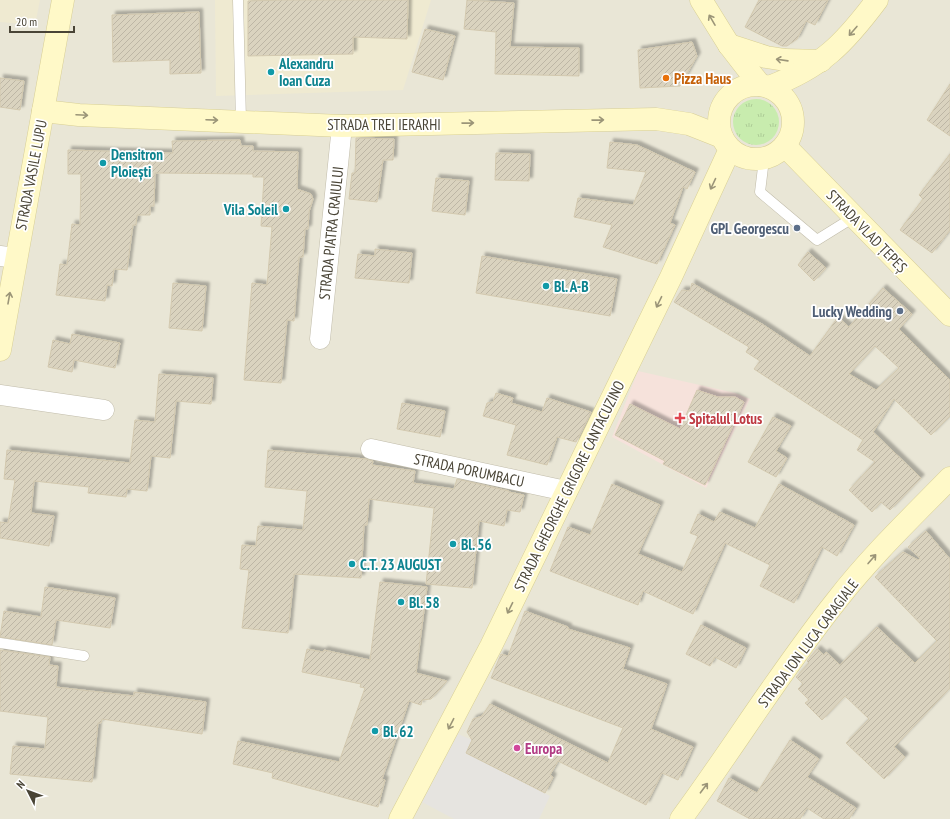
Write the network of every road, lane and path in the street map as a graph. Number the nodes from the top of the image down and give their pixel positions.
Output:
1 (63, 0) edge
2 (238, 0) edge
3 (701, 0) edge
4 (877, 0) edge
5 (729, 45) junction
6 (821, 61) junction
7 (765, 86) junction
8 (43, 111) junction
9 (241, 121) junction
10 (342, 126) junction
11 (726, 143) junction
12 (785, 146) junction
13 (764, 159) junction
14 (854, 217) junction
15 (8, 257) edge
16 (950, 315) edge
17 (320, 339) dead end
18 (0, 350) edge
19 (0, 395) edge
20 (104, 410) dead end
21 (371, 449) dead end
22 (950, 478) edge
23 (566, 491) junction
24 (0, 643) edge
25 (84, 656) dead end
26 (400, 819) edge
27 (681, 819) edge

1 - 8 main road, STRADA VASILE LUPU
2 - 9 lane
5 -> 3 main road
4 -> 6 main road
6 -> 5 main road
5 - 7 main road
6 - 7 main road
7 - 11 main road
7 - 12 main road
8 -> 9 main road, STRADA TREI IERARHI
8 - 15 main road, STRADA VASILE LUPU
9 - 10 main road, STRADA TREI IERARHI
10 -> 11 main road, STRADA TREI IERARHI
10 - 17 street, STRADA PIATRA CRAIULUI
11 - 13 main road
11 -> 23 main road, STRADA GHEORGHE GRIGORE CANTACUZINO
12 - 13 main road
12 - 14 main road, STRADA VLAD ȚEPEȘ
13 - 14 lane
14 - 16 main road, STRADA VLAD ȚEPEȘ
18 -> 15 main road, STRADA VASILE LUPU
19 - 20 street
21 - 23 street, STRADA PORUMBACU
27 -> 22 main road, STRADA ION LUCA CARAGIALE
23 -> 26 main road, STRADA GHEORGHE GRIGORE CANTACUZINO
24 - 25 lane

